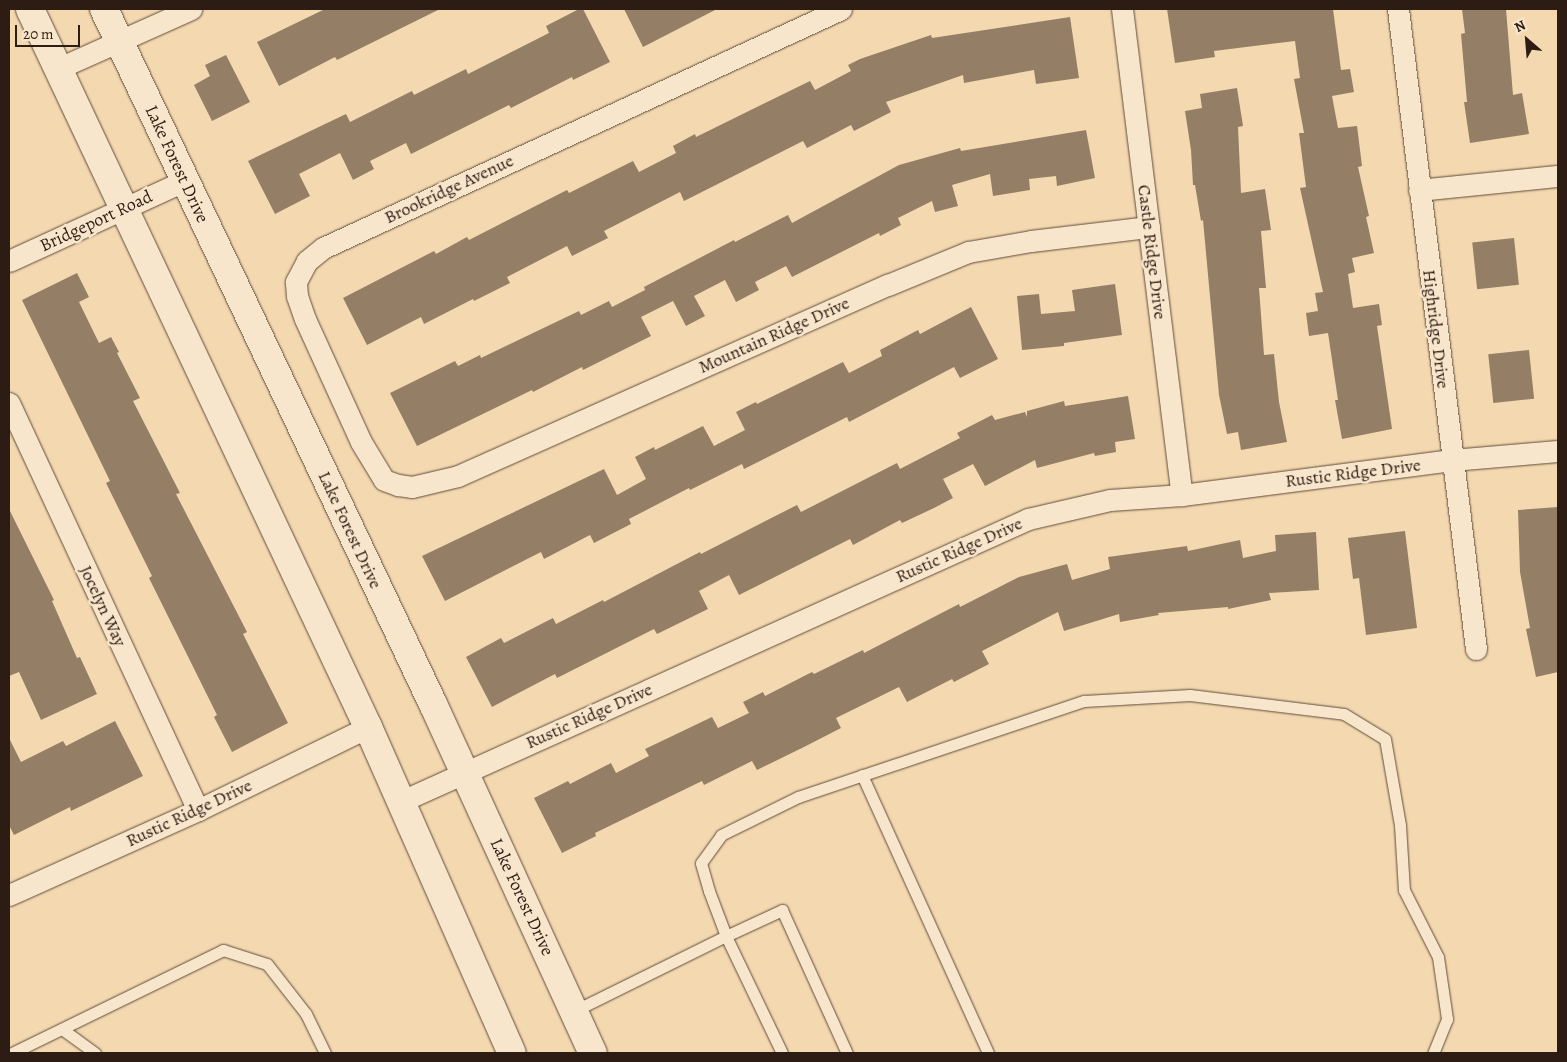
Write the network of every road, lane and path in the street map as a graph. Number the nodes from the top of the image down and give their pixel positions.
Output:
1 (30, 9) edge
2 (104, 9) edge
3 (191, 9) edge
4 (841, 9) edge
5 (1122, 9) edge
6 (1398, 9) edge
7 (119, 42) junction
8 (57, 69) junction
9 (1558, 176) edge
10 (184, 181) junction
11 (1418, 190) junction
12 (122, 208) junction
13 (1149, 228) junction
14 (9, 261) edge
15 (9, 403) edge
16 (1558, 451) edge
17 (1452, 460) junction
18 (412, 487) joint
19 (1182, 495) junction
20 (1476, 648) dead end
21 (368, 727) junction
22 (465, 772) junction
23 (862, 775) junction
24 (402, 801) junction
25 (198, 810) junction
26 (9, 895) edge
27 (726, 936) junction
28 (574, 1011) junction
29 (62, 1029) junction
30 (12, 1053) edge
31 (95, 1053) edge
32 (325, 1053) edge
33 (512, 1053) edge
34 (593, 1053) edge
35 (782, 1053) edge
36 (847, 1053) edge
37 (988, 1053) edge
38 (1434, 1053) edge

1 - 8 main road
2 - 7 main road, Lake Forest Drive
3 - 7 street
4 - 18 street, Brookridge Avenue
5 - 13 street, Castle Ridge Drive
6 - 11 street, Highridge Drive
7 - 8 street
7 - 10 main road, Lake Forest Drive
8 - 12 main road
9 - 11 street
10 - 12 street, Bridgeport Road
10 - 22 main road, Lake Forest Drive
11 - 17 street, Highridge Drive
12 - 14 street, Bridgeport Road
12 - 21 main road
13 - 18 street, Mountain Ridge Drive
13 - 19 street, Castle Ridge Drive
15 - 25 street, Jocelyn Way
16 - 17 street, Rustic Ridge Drive
17 - 19 street, Rustic Ridge Drive
17 - 20 street, Highridge Drive
19 - 22 street, Rustic Ridge Drive
21 - 24 main road
21 - 25 street, Rustic Ridge Drive
22 - 24 street, Rustic Ridge Drive
22 - 28 main road, Lake Forest Drive
23 - 27 lane
23 - 37 lane
23 - 38 lane
24 - 33 main road
25 - 26 street, Rustic Ridge Drive
27 - 28 lane
27 - 35 lane
27 - 36 lane
28 - 34 main road, Lake Forest Drive
29 - 30 lane
29 - 31 lane
29 - 32 lane

